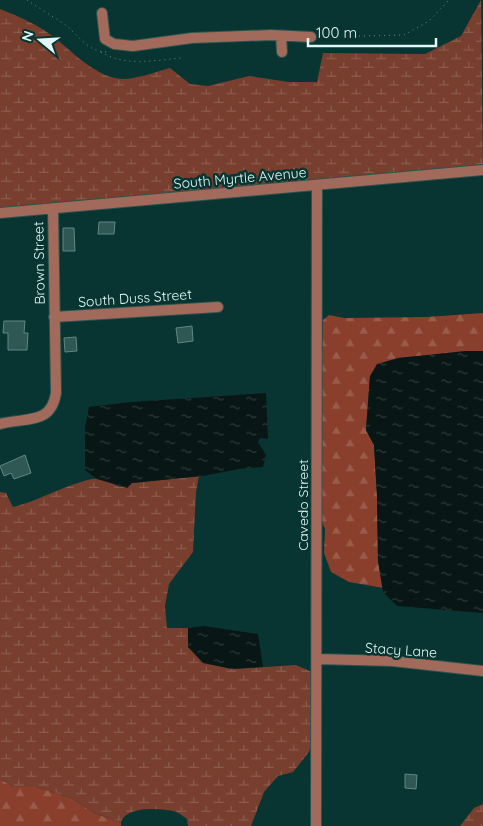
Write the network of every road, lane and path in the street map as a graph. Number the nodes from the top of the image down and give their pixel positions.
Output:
1 (27, 0) edge
2 (449, 0) edge
3 (102, 13) dead end
4 (280, 36) junction
5 (311, 37) joint
6 (101, 52) junction
7 (109, 52) dead end
8 (282, 52) dead end
9 (182, 58) dead end
10 (483, 170) edge
11 (317, 185) junction
12 (53, 208) junction
13 (0, 213) edge
14 (218, 307) dead end
15 (54, 317) junction
16 (0, 424) edge
17 (317, 659) junction
18 (483, 671) edge
19 (316, 826) edge

1 - 6 path
2 - 5 path
3 - 4 street
4 - 5 street
4 - 8 street
6 - 7 path
6 - 9 path
10 - 11 street, South Myrtle Avenue
11 - 12 street, South Myrtle Avenue
11 - 17 street, Cavedo Street
12 - 13 street, South Myrtle Avenue
12 - 15 street, Brown Street
14 - 15 street, South Duss Street
15 - 16 street, Brown Street
17 - 18 street, Stacy Lane
17 - 19 street, Cavedo Street

